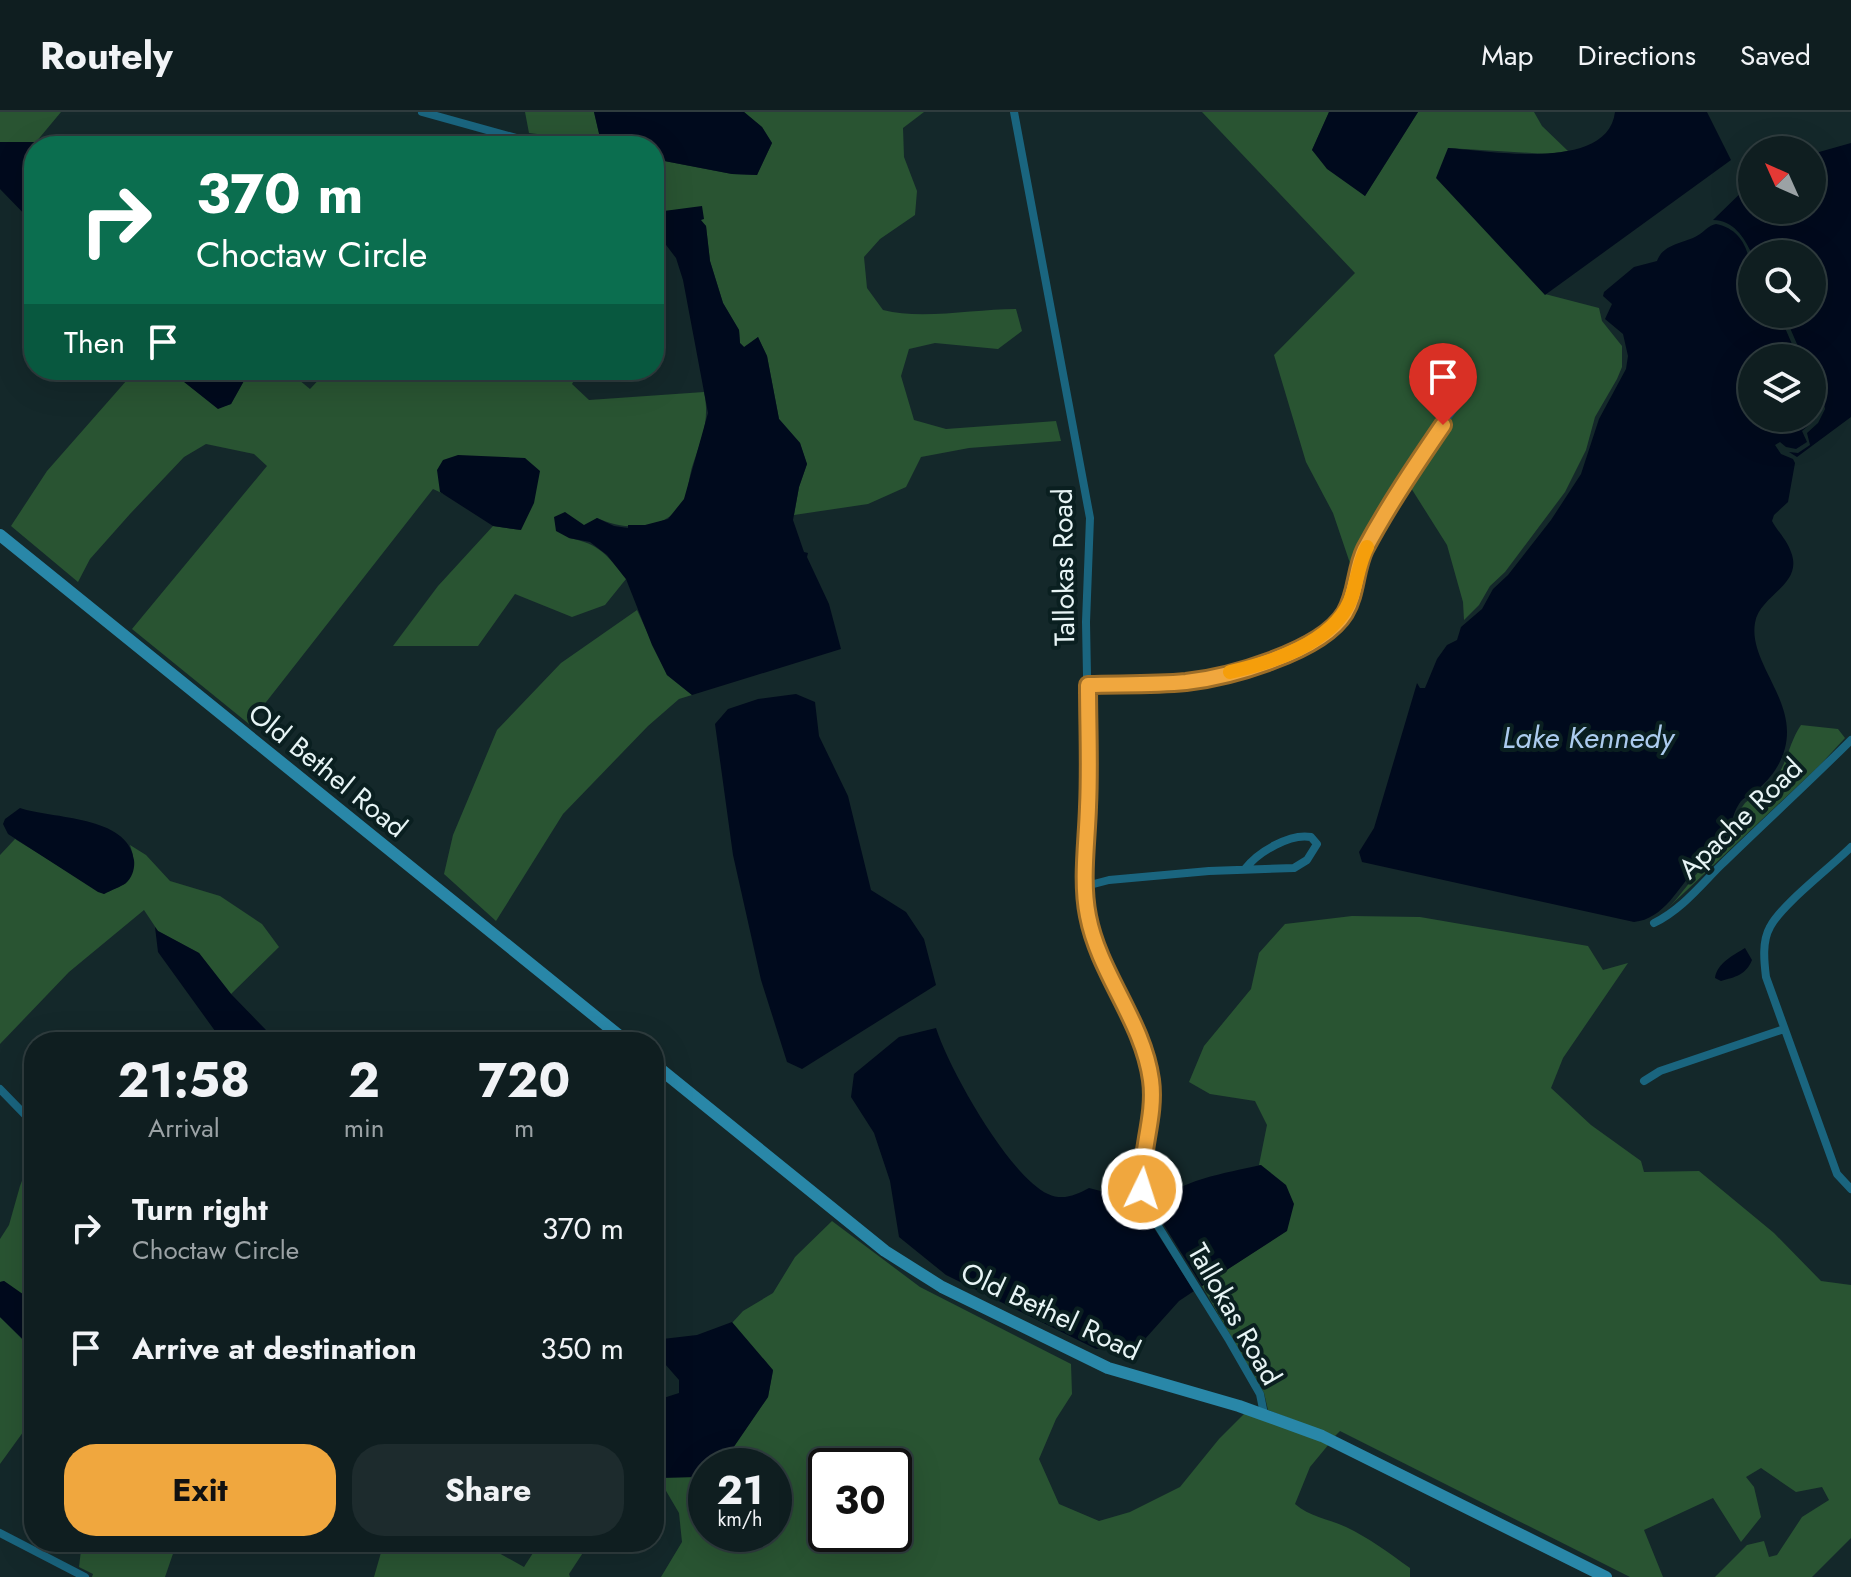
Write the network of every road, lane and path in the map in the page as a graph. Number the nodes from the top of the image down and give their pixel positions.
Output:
1 (422, 112) edge
2 (1014, 112) edge
3 (509, 136) edge
4 (1469, 386) dead end
5 (0, 535) edge
6 (1088, 685) junction
7 (1851, 740) edge
8 (1851, 847) edge
9 (1843, 855) junction
10 (1851, 863) edge
11 (1245, 869) junction
12 (1086, 886) junction
13 (1654, 923) dead end
14 (1784, 1029) junction
15 (615, 1032) edge
16 (664, 1072) edge
17 (1644, 1081) dead end
18 (0, 1089) edge
19 (24, 1114) edge
20 (1851, 1189) edge
21 (1264, 1414) junction
22 (0, 1533) edge
23 (24, 1545) edge
24 (37, 1552) edge
25 (85, 1577) edge
26 (1606, 1577) edge

1 - 3 street
2 - 6 street, Tallokas Road
4 - 6 street
5 - 15 street, Old Bethel Road
6 - 12 street, Tallokas Road
7 - 13 street, Apache Road
8 - 9 street
9 - 10 street
9 - 14 street
11 - 11 street
11 - 12 street
12 - 21 street, Tallokas Road
14 - 17 street
14 - 20 street
16 - 21 street, Old Bethel Road
18 - 19 street
21 - 26 street, Old Bethel Road
22 - 23 street
24 - 25 street

